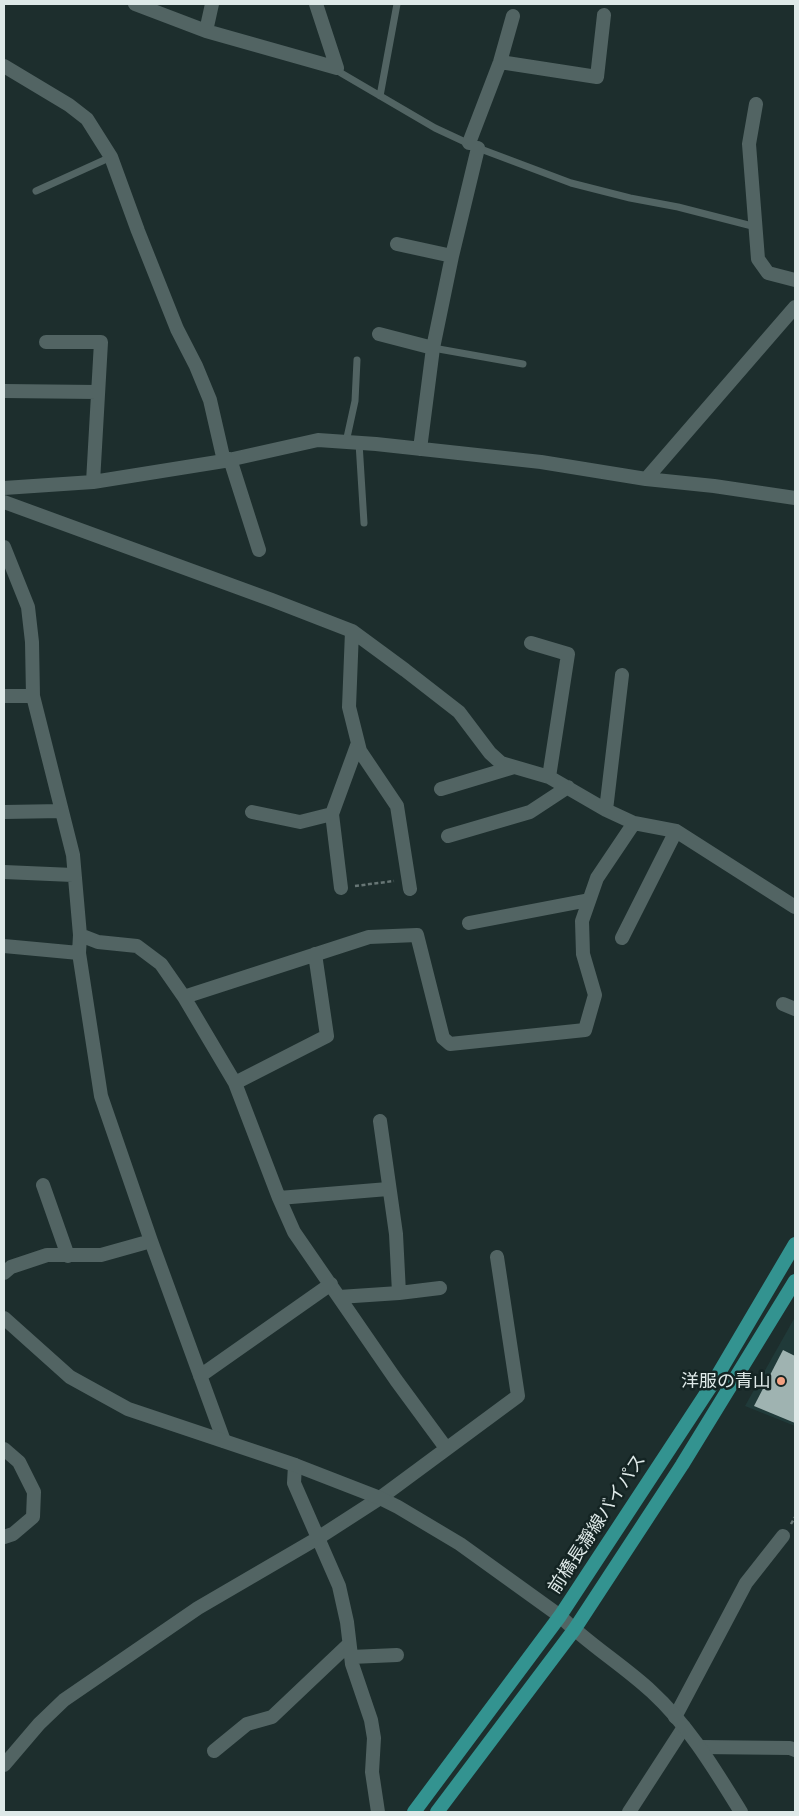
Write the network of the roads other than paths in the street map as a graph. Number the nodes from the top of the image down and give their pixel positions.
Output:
1 (135, 4) edge
2 (212, 4) edge
3 (316, 4) edge
4 (397, 4) edge
5 (604, 15) dead end
6 (513, 16) dead end
7 (206, 31) junction
8 (500, 62) junction
9 (4, 66) edge
10 (337, 68) junction
11 (380, 96) junction
12 (756, 104) dead end
13 (473, 145) junction
14 (111, 157) junction
15 (36, 191) dead end
16 (756, 227) junction
17 (397, 244) dead end
18 (452, 256) junction
19 (795, 280) edge
20 (795, 307) edge
21 (379, 334) dead end
22 (46, 342) dead end
23 (433, 348) junction
24 (357, 360) dead end
25 (522, 364) dead end
26 (4, 391) edge
27 (97, 392) junction
28 (353, 442) junction
29 (420, 449) junction
30 (227, 460) junction
31 (646, 479) junction
32 (93, 482) junction
33 (4, 488) edge
34 (795, 498) edge
35 (4, 502) edge
36 (364, 523) dead end
37 (4, 548) edge
38 (259, 550) dead end
39 (352, 631) junction
40 (531, 643) dead end
41 (622, 675) dead end
42 (4, 696) edge
43 (33, 696) junction
44 (358, 743) junction
45 (515, 767) junction
46 (549, 777) junction
47 (568, 787) junction
48 (441, 789) dead end
49 (606, 810) junction
50 (62, 811) junction
51 (4, 812) edge
52 (252, 812) dead end
53 (332, 814) junction
54 (634, 823) junction
55 (676, 831) junction
56 (448, 836) dead end
57 (4, 872) edge
58 (73, 875) junction
59 (409, 884) road end
60 (341, 888) road end
61 (589, 900) junction
62 (795, 907) edge
63 (470, 923) dead end
64 (80, 935) junction
65 (622, 938) dead end
66 (4, 946) edge
67 (79, 952) junction
68 (316, 954) junction
69 (184, 997) junction
70 (235, 1083) junction
71 (380, 1121) dead end
72 (44, 1185) dead end
73 (388, 1189) junction
74 (279, 1198) junction
75 (151, 1241) junction
76 (795, 1244) edge
77 (68, 1256) junction
78 (497, 1257) dead end
79 (4, 1273) edge
80 (795, 1280) edge
81 (330, 1284) junction
82 (440, 1288) dead end
83 (399, 1293) junction
84 (339, 1297) junction
85 (4, 1318) edge
86 (200, 1376) junction
87 (224, 1442) junction
88 (446, 1448) junction
89 (4, 1450) edge
90 (295, 1465) junction
91 (380, 1498) junction
92 (783, 1536) dead end
93 (4, 1537) edge
94 (318, 1538) junction
95 (560, 1616) junction
96 (574, 1630) junction
97 (350, 1651) junction
98 (397, 1655) dead end
99 (679, 1722) junction
100 (793, 1745) edge
101 (700, 1747) junction
102 (214, 1751) dead end
103 (4, 1766) edge
104 (378, 1812) edge
105 (414, 1812) edge
106 (437, 1812) edge
107 (629, 1812) edge
108 (741, 1812) edge

1 - 7 street
2 - 7 street
3 - 10 street
4 - 11 lane
5 - 8 street
6 - 8 street
7 - 10 street
8 - 13 street
9 - 14 street
10 - 11 lane
11 - 13 lane
12 - 16 street
13 - 16 lane
13 - 18 street
14 - 15 lane
14 - 30 street
16 - 19 street
17 - 18 street
18 - 23 street
20 - 31 street
21 - 23 street
22 - 27 street
23 - 25 lane
23 - 29 street
24 - 28 lane
26 - 27 street
27 - 32 street
28 - 29 street
28 - 30 street
28 - 36 lane
29 - 31 street
30 - 32 street
30 - 38 street
31 - 34 street
32 - 33 street
35 - 39 street
37 - 43 street
39 - 44 street
39 - 45 street
40 - 46 street
41 - 49 street
42 - 43 street
43 - 50 street
44 - 53 street
44 - 59 street
45 - 46 street
45 - 48 street
46 - 47 street
47 - 49 street
47 - 56 street
49 - 54 street
50 - 51 street
50 - 58 street
52 - 53 street
53 - 60 street
54 - 55 street
54 - 61 street
55 - 62 street
55 - 65 street
57 - 58 street
58 - 64 street
61 - 63 street
61 - 68 street
64 - 67 street
64 - 69 street
66 - 67 street
67 - 75 street
68 - 69 street
68 - 70 street
69 - 70 street
70 - 74 street
71 - 73 street
72 - 77 street
73 - 74 street
73 - 83 street
74 - 81 street
75 - 77 street
75 - 86 street
76 - 95 main road, 前橋長瀞線バイパス
77 - 79 street
78 - 88 street
80 - 96 main road
81 - 84 street
81 - 86 street
82 - 83 street
83 - 84 street
84 - 88 street
85 - 87 street
86 - 87 street
87 - 90 street
88 - 91 street
89 - 93 street
90 - 91 street
90 - 94 street
91 - 94 street
91 - 95 street
92 - 99 street
94 - 97 street
94 - 103 street
95 - 96 street
95 - 105 main road, 前橋長瀞線バイパス
96 - 99 street
96 - 106 main road
97 - 98 street
97 - 102 street
97 - 104 street
99 - 101 street
99 - 107 street
100 - 101 street
101 - 108 street

